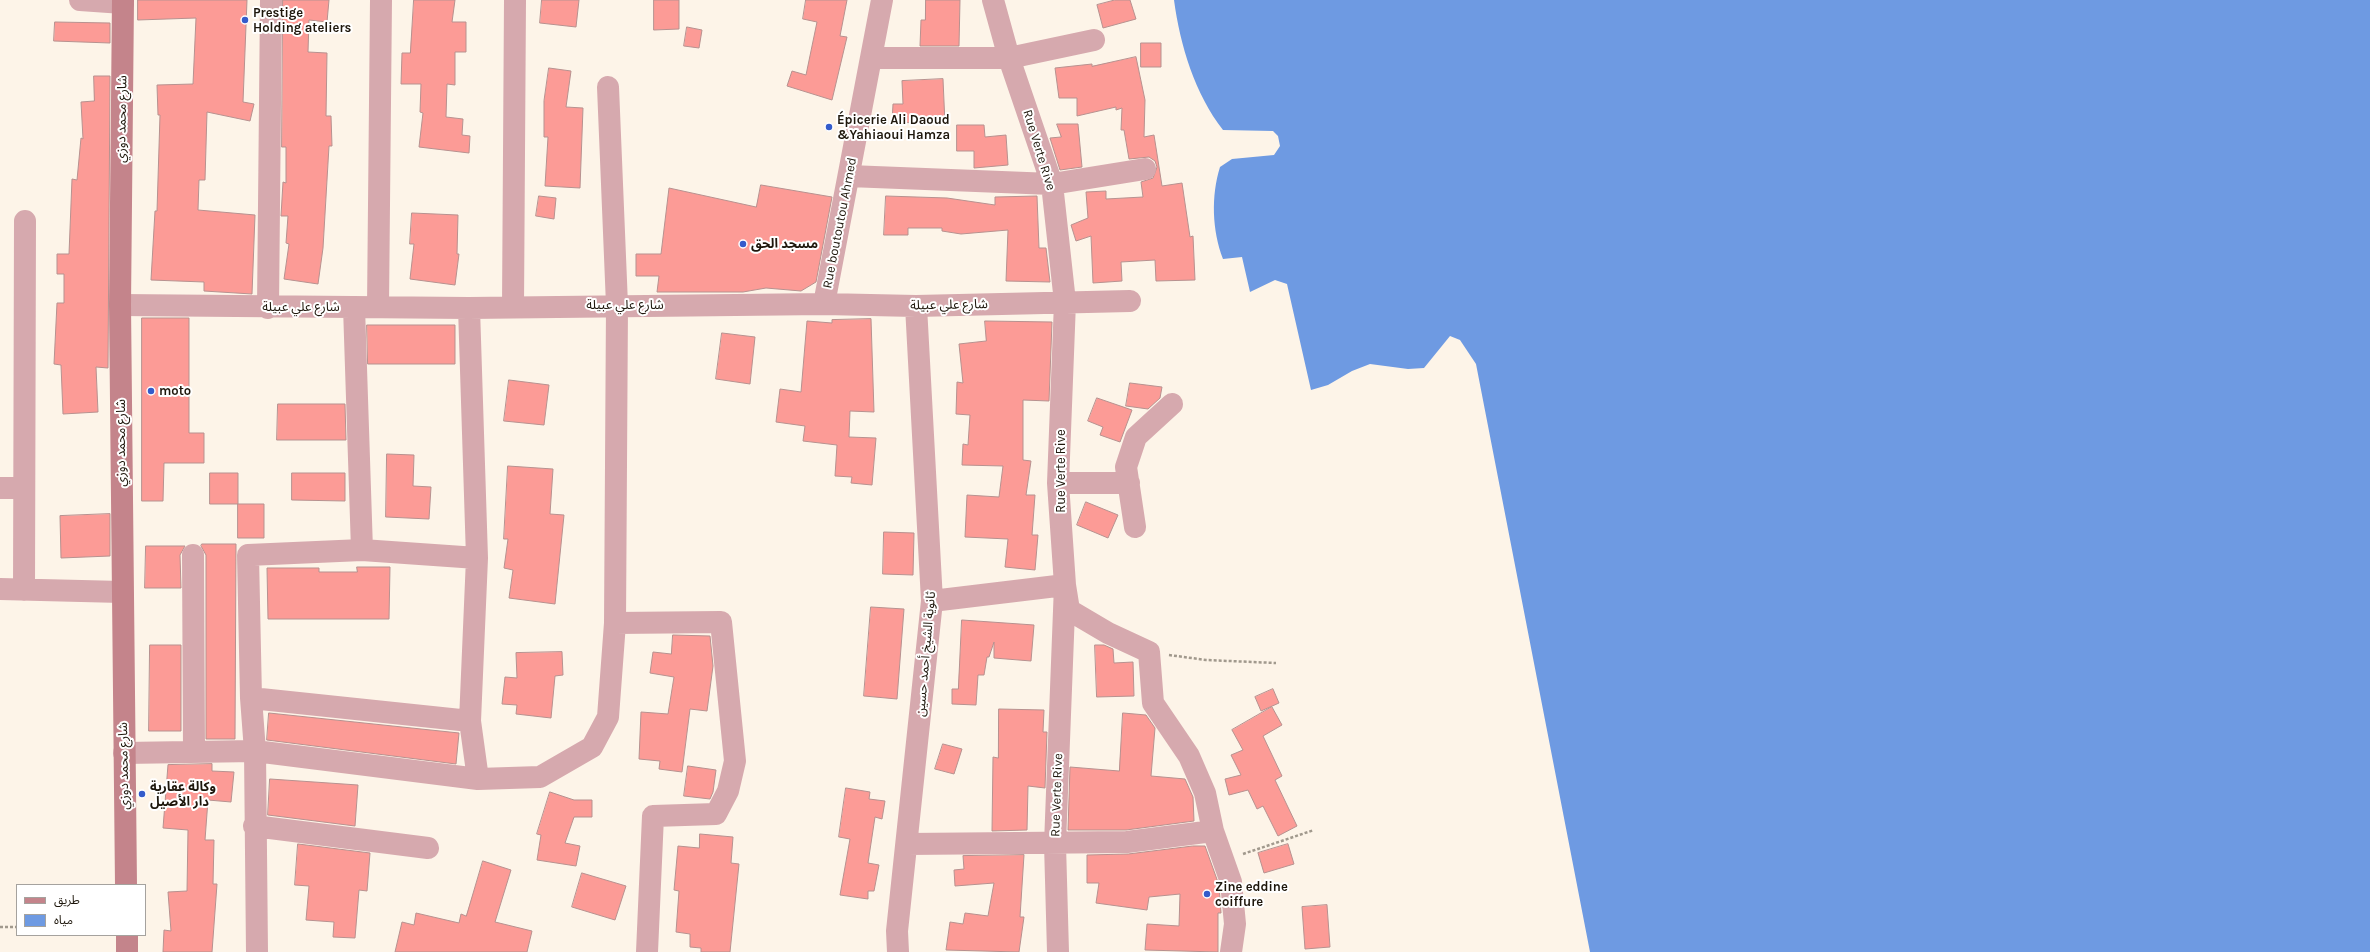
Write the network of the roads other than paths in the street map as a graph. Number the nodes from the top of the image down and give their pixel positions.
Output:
1 (80, 0) edge
2 (271, 0) edge
3 (381, 0) edge
4 (515, 0) edge
5 (882, 0) edge
6 (994, 0) edge
7 (123, 1) edge
8 (1094, 40) dead end
9 (871, 58) junction
10 (1009, 58) junction
11 (608, 86) dead end
12 (1145, 169) dead end
13 (850, 176) junction
14 (1052, 184) junction
15 (25, 221) dead end
16 (1130, 301) dead end
17 (1065, 302) junction
18 (824, 304) junction
19 (120, 305) junction
20 (617, 305) junction
21 (513, 306) junction
22 (916, 306) junction
23 (354, 307) junction
24 (378, 307) junction
25 (268, 308) junction
26 (469, 308) junction
27 (1172, 404) dead end
28 (1058, 483) junction
29 (1128, 483) junction
30 (0, 488) edge
31 (24, 488) junction
32 (1135, 527) dead end
33 (362, 550) junction
34 (193, 555) dead end
35 (477, 558) junction
36 (1065, 585) junction
37 (0, 589) edge
38 (24, 590) junction
39 (122, 592) junction
40 (932, 601) junction
41 (615, 623) junction
42 (251, 698) junction
43 (470, 721) junction
44 (194, 751) junction
45 (255, 751) junction
46 (124, 753) junction
47 (478, 779) junction
48 (254, 826) junction
49 (1213, 831) junction
50 (907, 844) junction
51 (1055, 844) junction
52 (428, 848) dead end
53 (126, 884) edge
54 (127, 936) edge
55 (127, 952) edge
56 (256, 952) edge
57 (647, 952) edge
58 (898, 952) edge
59 (1058, 952) edge
60 (1231, 952) edge

1 - 7 street
2 - 25 street
3 - 24 street
4 - 21 street
5 - 9 street, Rue boutoutou Ahmed
6 - 10 street, Rue Verte Rive
7 - 19 street, شارع محمد دوزي
8 - 10 street
9 - 10 street
9 - 13 street, Rue boutoutou Ahmed
10 - 14 street, Rue Verte Rive
11 - 20 street
12 - 14 street
13 - 14 street
13 - 18 street, Rue boutoutou Ahmed
14 - 17 street, Rue Verte Rive
15 - 31 street
16 - 17 street, شارع علي عبيلة
17 - 22 street, شارع علي عبيلة
17 - 28 street, Rue Verte Rive
18 - 20 street, شارع علي عبيلة
18 - 22 street, شارع علي عبيلة
19 - 25 street, شارع علي عبيلة
19 - 39 street, شارع محمد دوزي
20 - 21 street, شارع علي عبيلة
20 - 41 street
21 - 26 street, شارع علي عبيلة
22 - 40 street, ثانوية الشيخ أحمد حسين
23 - 24 street, شارع علي عبيلة
23 - 25 street, شارع علي عبيلة
23 - 33 street
24 - 26 street, شارع علي عبيلة
26 - 35 street
27 - 29 street
28 - 29 street
28 - 36 street, Rue Verte Rive
29 - 32 street
30 - 31 street
31 - 38 street
33 - 35 street
33 - 42 street
34 - 44 street
35 - 43 street
36 - 40 street
36 - 49 street
36 - 51 street, Rue Verte Rive
37 - 38 street
38 - 39 street
39 - 46 street, شارع محمد دوزي
40 - 50 street, ثانوية الشيخ أحمد حسين
41 - 47 street
41 - 57 street
42 - 43 street
42 - 45 street
43 - 47 street
44 - 45 street
44 - 46 street
45 - 47 street
45 - 48 street
46 - 53 street, شارع محمد دوزي
48 - 52 street
48 - 56 street
49 - 51 street
49 - 60 street
50 - 51 street
50 - 58 street, ثانوية الشيخ أحمد حسين
51 - 59 street, Rue Verte Rive
54 - 55 street

